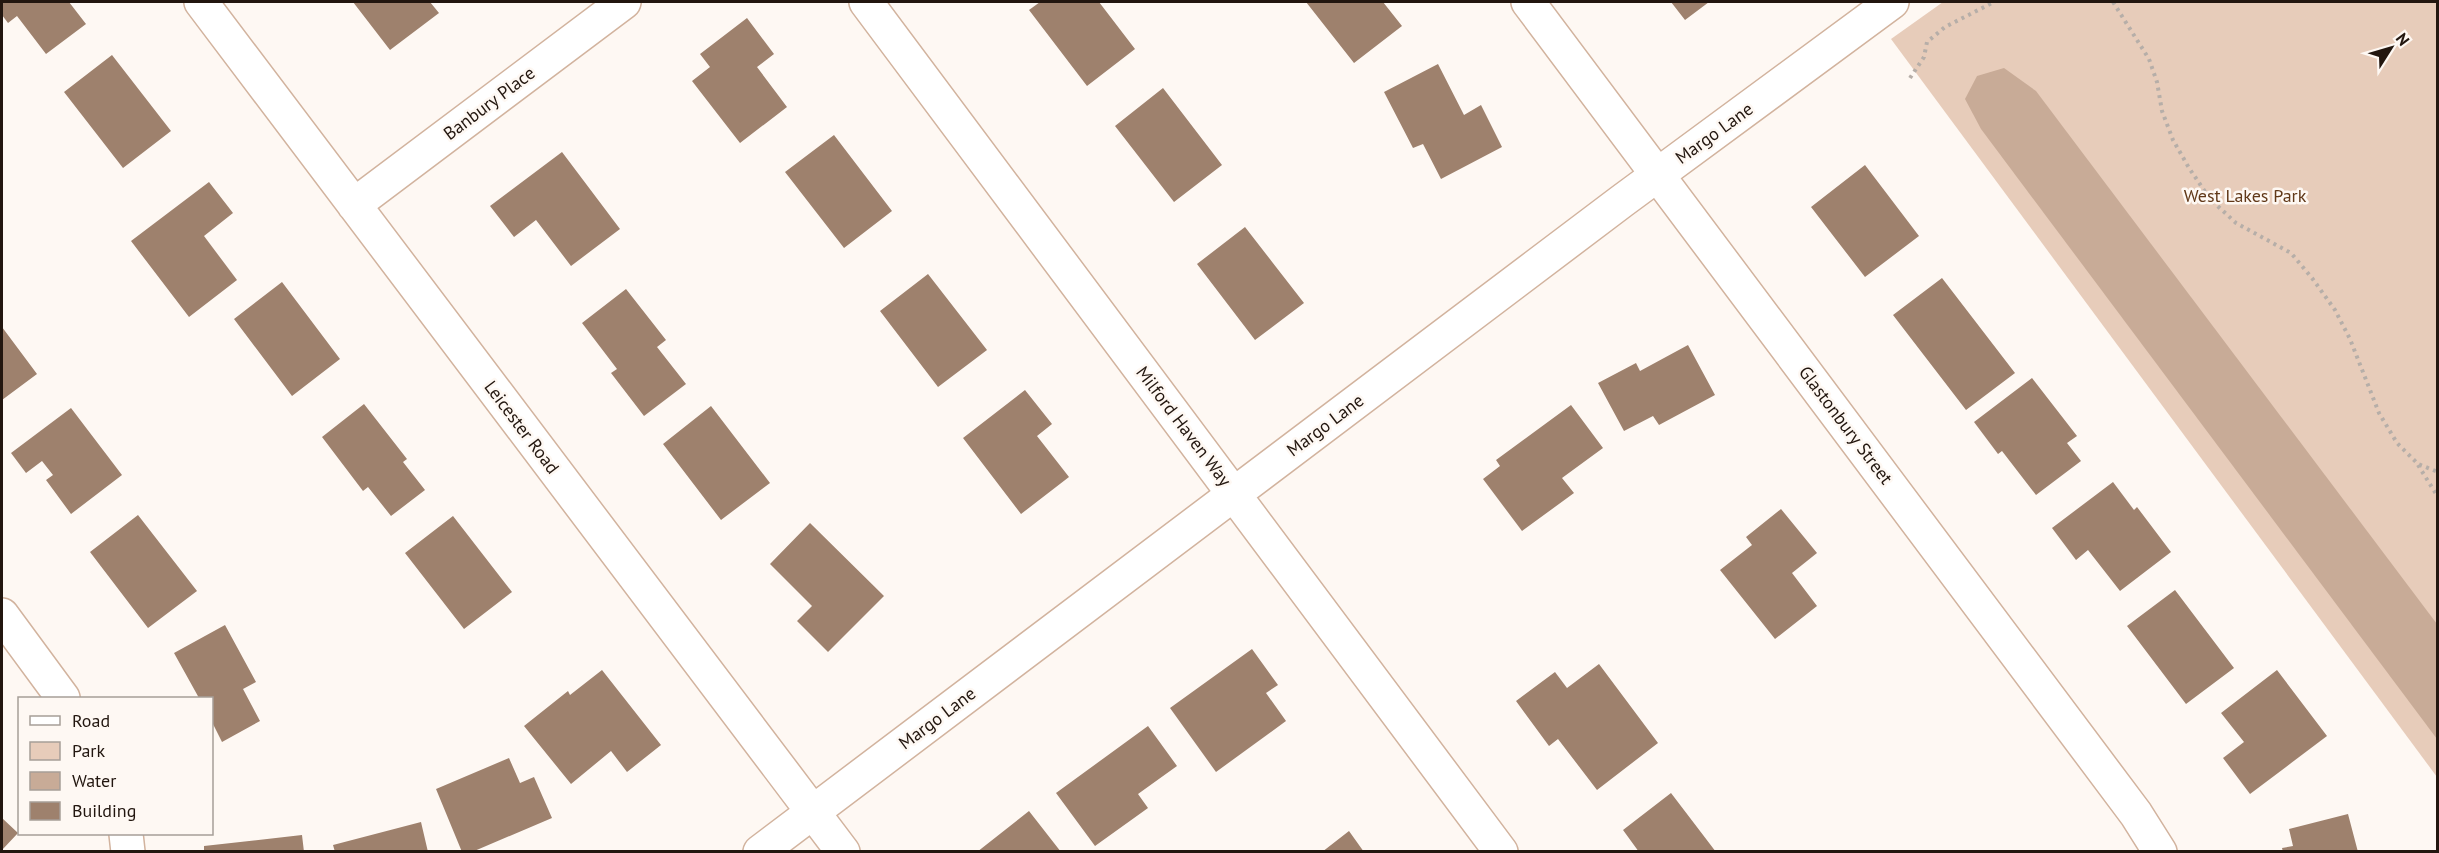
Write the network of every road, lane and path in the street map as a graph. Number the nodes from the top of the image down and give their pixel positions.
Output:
1 (201, 2) edge
2 (624, 2) edge
3 (866, 2) edge
4 (1528, 2) edge
5 (1892, 2) edge
6 (1994, 2) edge
7 (2113, 2) edge
8 (1910, 78) dead end
9 (1658, 174) junction
10 (354, 205) junction
11 (2418, 464) junction
12 (2438, 472) edge
13 (1234, 494) junction
14 (2438, 497) edge
15 (2, 615) edge
16 (62, 697) edge
17 (813, 811) junction
18 (126, 835) edge
19 (128, 852) edge
20 (760, 852) edge
21 (843, 852) edge
22 (1501, 852) edge
23 (2160, 852) edge

1 - 10 street, Leicester Road
2 - 10 street, Banbury Place
3 - 13 street, Milford Haven Way
4 - 9 street, Glastonbury Street
5 - 9 street, Margo Lane
6 - 8 path
7 - 11 path
9 - 13 street, Margo Lane
9 - 23 street, Glastonbury Street
10 - 17 street, Leicester Road
11 - 12 path
11 - 14 path
13 - 17 street, Margo Lane
13 - 22 street, Milford Haven Way
15 - 16 street
17 - 20 street, Margo Lane
17 - 21 street, Leicester Road
18 - 19 street

